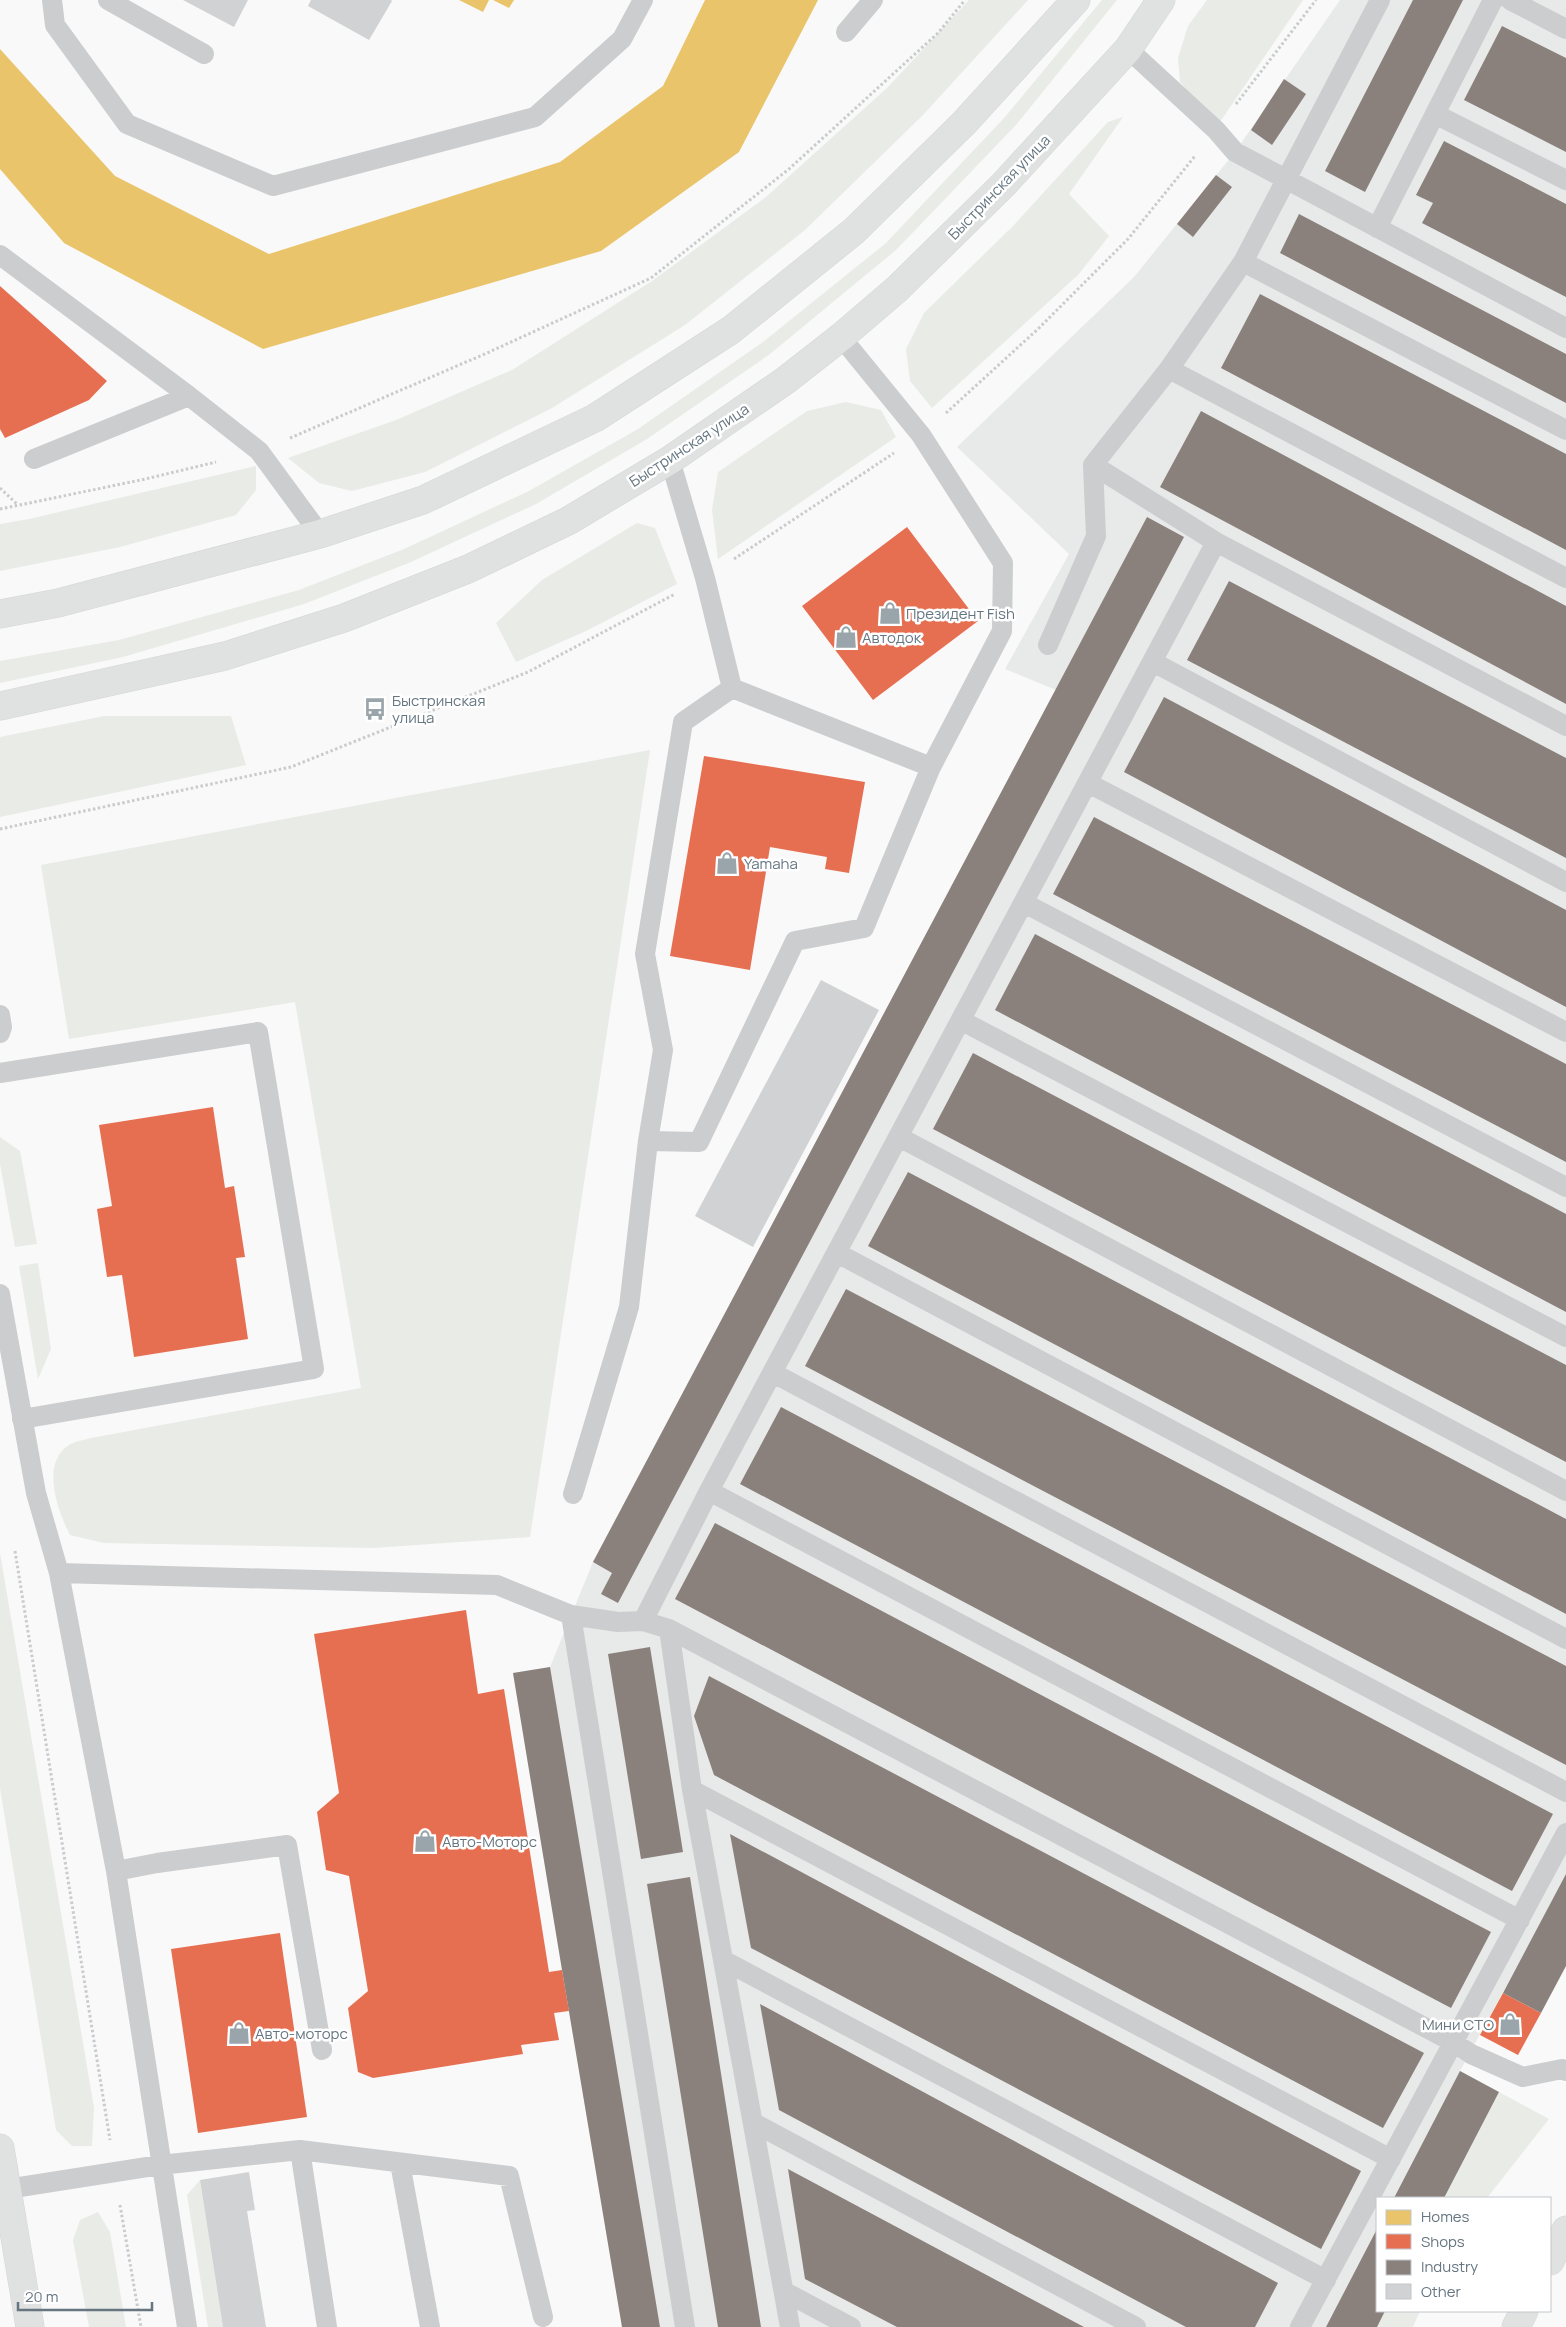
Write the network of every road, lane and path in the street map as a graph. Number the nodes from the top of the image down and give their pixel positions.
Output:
1 (52, 0) edge
2 (108, 0) edge
3 (643, 0) edge
4 (874, 0) edge
5 (965, 0) edge
6 (1076, 0) edge
7 (1160, 0) edge
8 (1380, 0) edge
9 (1493, 0) edge
10 (1510, 0) edge
11 (1566, 29) edge
12 (846, 32) dead end
13 (1128, 49) junction
14 (204, 54) dead end
15 (1435, 114) junction
16 (1286, 178) junction
17 (1566, 180) edge
18 (1377, 228) junction
19 (0, 255) edge
20 (1243, 262) junction
21 (1566, 328) edge
22 (841, 338) junction
23 (1169, 369) junction
24 (189, 396) junction
25 (1566, 430) edge
26 (259, 451) junction
27 (34, 459) dead end
28 (670, 460) junction
29 (1093, 465) junction
30 (0, 488) edge
31 (18, 505) junction
32 (0, 509) edge
33 (320, 534) junction
34 (1216, 542) junction
35 (1566, 578) edge
36 (0, 614) edge
37 (1048, 646) dead end
38 (1152, 662) junction
39 (732, 688) junction
40 (0, 706) edge
41 (1566, 726) edge
42 (931, 767) junction
43 (1088, 783) junction
44 (1566, 882) edge
45 (1024, 903) junction
46 (0, 1015) edge
47 (962, 1021) junction
48 (1566, 1032) edge
49 (0, 1033) edge
50 (0, 1073) edge
51 (899, 1137) junction
52 (648, 1142) junction
53 (1566, 1187) edge
54 (837, 1254) junction
55 (0, 1294) edge
56 (1566, 1337) edge
57 (773, 1373) junction
58 (22, 1419) junction
59 (709, 1491) junction
60 (1566, 1491) edge
61 (573, 1494) dead end
62 (14, 1547) dead end
63 (59, 1573) junction
64 (571, 1615) junction
65 (643, 1621) junction
66 (670, 1629) junction
67 (1566, 1639) edge
68 (692, 1790) junction
69 (1566, 1792) edge
70 (1566, 1833) edge
71 (116, 1871) junction
72 (1520, 1920) junction
73 (724, 1960) junction
74 (1453, 2042) junction
75 (322, 2050) dead end
76 (1565, 2068) edge
77 (754, 2123) junction
78 (0, 2148) edge
79 (300, 2150) junction
80 (1391, 2159) junction
81 (400, 2162) junction
82 (160, 2165) junction
83 (115, 2172) junction
84 (7, 2189) junction
85 (1566, 2230) edge
86 (1551, 2260) edge
87 (1326, 2280) junction
88 (785, 2292) junction
89 (1524, 2312) edge
90 (543, 2317) dead end
91 (30, 2327) edge
92 (141, 2327) edge
93 (187, 2327) edge
94 (327, 2327) edge
95 (430, 2327) edge
96 (685, 2327) edge
97 (790, 2327) edge
98 (851, 2327) edge
99 (1136, 2327) edge
100 (1300, 2327) edge
101 (1516, 2327) edge

1 - 3 lane
2 - 14 lane
4 - 12 lane
5 - 26 path
6 - 33 main road
7 - 13 main road, Быстринская улица
8 - 16 lane
9 - 15 lane
10 - 11 lane
13 - 16 lane
13 - 22 main road, Быстринская улица
15 - 17 lane
15 - 18 lane
16 - 18 lane
16 - 20 lane
18 - 21 lane
19 - 24 lane
20 - 23 lane
20 - 25 lane
22 - 28 main road, Быстринская улица
22 - 42 lane
23 - 29 lane
23 - 35 lane
24 - 26 lane
24 - 27 lane
26 - 31 path
26 - 33 lane
28 - 39 lane
28 - 40 main road, Быстринская улица
29 - 34 lane
29 - 37 lane
30 - 31 path
31 - 32 path
33 - 36 main road
34 - 38 lane
34 - 41 lane
38 - 43 lane
38 - 44 lane
39 - 42 lane
39 - 52 lane
42 - 52 lane
43 - 45 lane
43 - 48 lane
45 - 47 lane
45 - 53 lane
46 - 49 lane
47 - 51 lane
47 - 56 lane
50 - 58 lane
51 - 54 lane
51 - 60 lane
52 - 61 lane
54 - 57 lane
54 - 67 lane
55 - 58 lane
57 - 59 lane
57 - 69 lane
58 - 63 lane
59 - 65 lane
59 - 72 lane
62 - 83 path
63 - 64 lane
63 - 71 lane
64 - 65 lane
64 - 96 lane
65 - 66 lane
66 - 68 lane
66 - 74 lane
68 - 73 lane
68 - 80 lane
70 - 72 lane
71 - 75 lane
71 - 82 lane
72 - 74 lane
73 - 77 lane
73 - 87 lane
74 - 76 lane
74 - 80 lane
77 - 88 lane
77 - 99 lane
78 - 84 main road
79 - 81 lane
79 - 82 lane
79 - 94 lane
80 - 87 lane
81 - 90 lane
81 - 95 lane
82 - 83 lane
82 - 93 lane
83 - 84 lane
83 - 92 path
84 - 91 main road
85 - 86 main road
87 - 100 lane
88 - 97 lane
88 - 98 lane
89 - 101 main road

